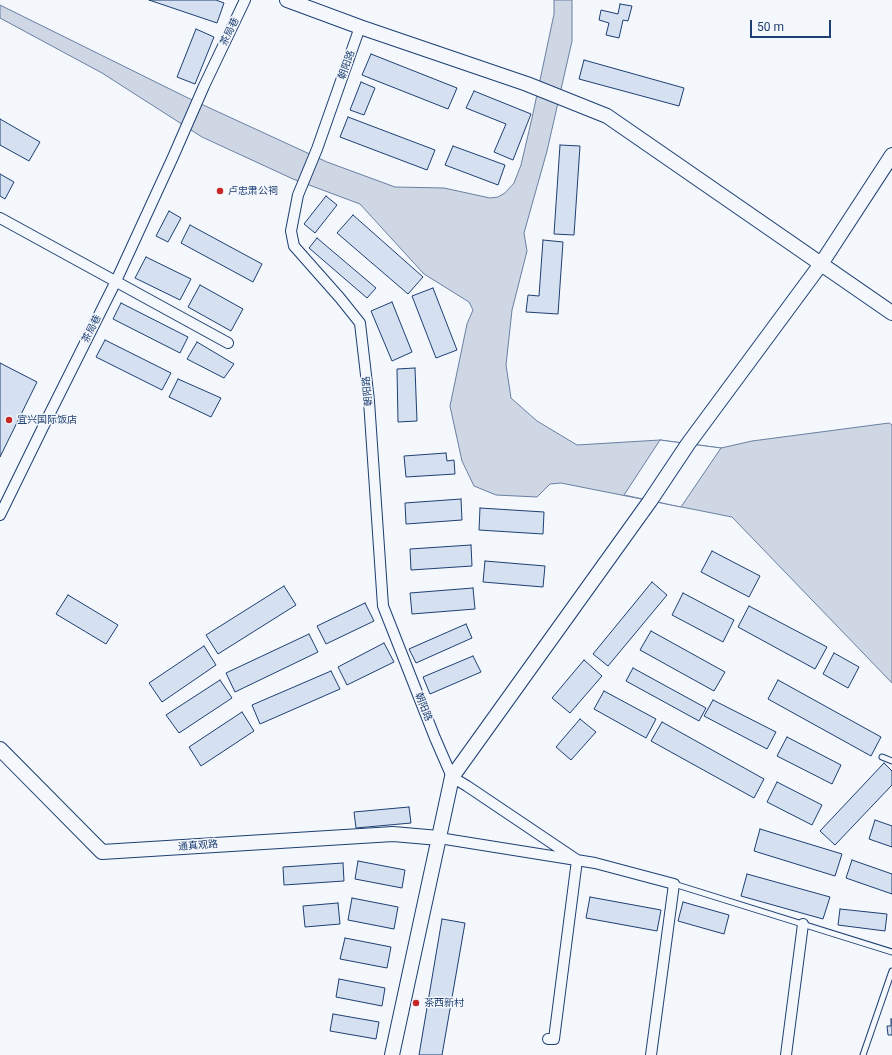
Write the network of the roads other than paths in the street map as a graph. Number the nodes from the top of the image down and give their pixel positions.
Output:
1 (245, 0) edge
2 (287, 0) edge
3 (360, 27) junction
4 (892, 156) edge
5 (0, 218) edge
6 (821, 264) junction
7 (116, 281) junction
8 (892, 314) edge
9 (228, 343) dead end
10 (0, 515) edge
11 (0, 749) edge
12 (882, 757) dead end
13 (892, 760) edge
14 (452, 778) junction
15 (439, 838) junction
16 (577, 860) junction
17 (674, 884) junction
18 (803, 924) junction
19 (892, 952) edge
20 (892, 971) edge
21 (548, 1039) dead end
22 (392, 1055) edge
23 (651, 1055) edge
24 (786, 1055) edge
25 (863, 1055) edge

1 - 7 street, 茶局巷
2 - 3 main road
3 - 6 main road
3 - 14 street, 朝阳路
4 - 6 main road
5 - 7 street
6 - 8 main road
6 - 14 main road
7 - 9 street
7 - 10 street, 茶局巷
11 - 15 main road, 通真观路
12 - 13 lane
14 - 15 main road
14 - 16 street
15 - 16 street
15 - 22 main road
16 - 17 street
16 - 21 street
17 - 18 lane
17 - 23 street
18 - 19 lane
18 - 24 street
20 - 25 lane

